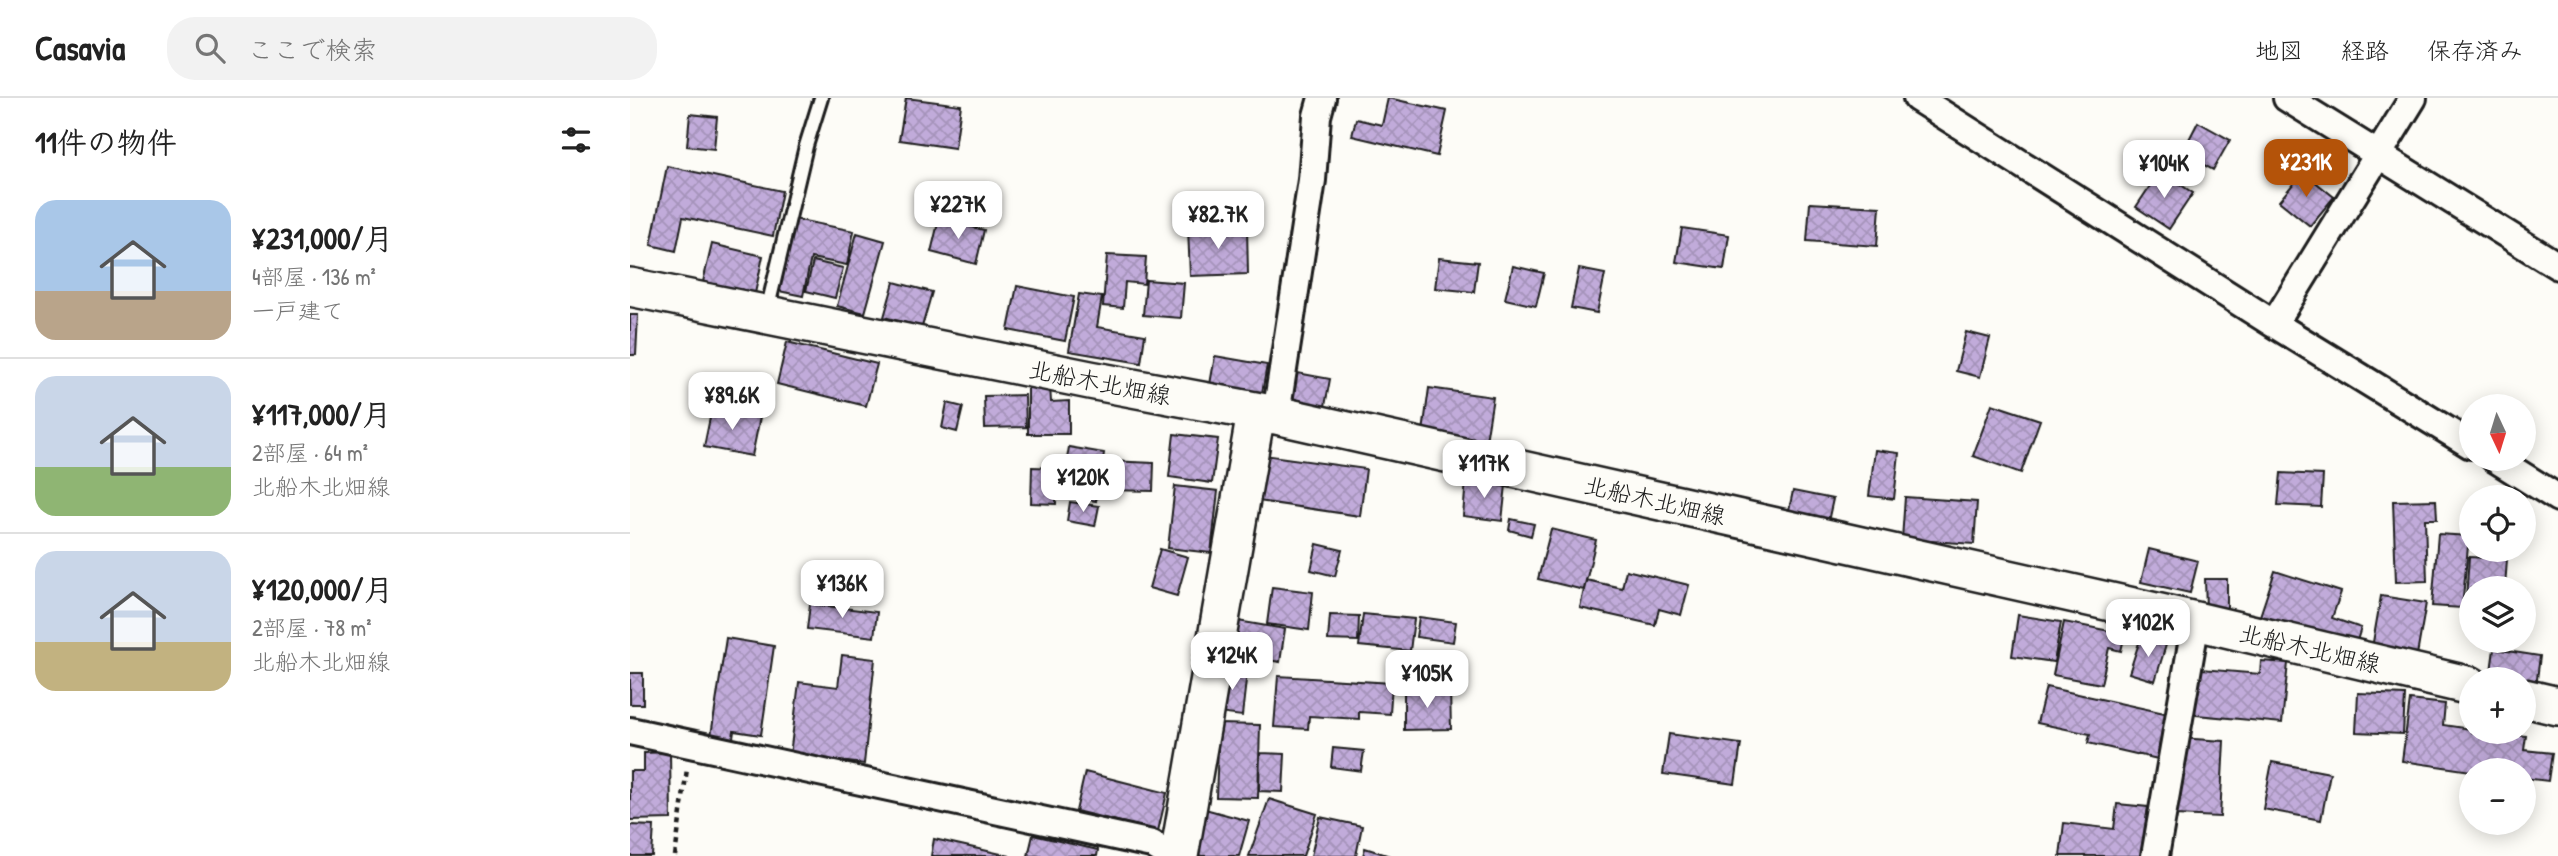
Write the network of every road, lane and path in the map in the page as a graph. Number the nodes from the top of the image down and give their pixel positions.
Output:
1 (821, 98) edge
2 (1322, 98) edge
3 (1917, 98) edge
4 (2287, 98) edge
5 (2413, 98) edge
6 (2379, 154) junction
7 (2558, 266) edge
8 (630, 287) edge
9 (766, 315) junction
10 (2274, 324) junction
11 (1266, 414) junction
12 (2459, 437) edge
13 (2515, 471) edge
14 (2558, 498) edge
15 (2196, 621) junction
16 (2459, 683) edge
17 (2536, 701) edge
18 (2558, 706) edge
19 (630, 731) edge
20 (691, 744) junction
21 (675, 856) edge
22 (1171, 856) edge
23 (1179, 856) edge
24 (2155, 856) edge

1 - 9 lane
2 - 11 street
3 - 10 street
4 - 6 street
5 - 6 street
6 - 7 street
6 - 10 street
8 - 9 main road, 北船木北畑線
9 - 11 main road, 北船木北畑線
10 - 12 street
11 - 15 main road, 北船木北畑線
11 - 23 main road
13 - 14 street
15 - 16 main road, 北船木北畑線
15 - 24 street
17 - 18 main road
19 - 20 street
20 - 21 path
20 - 22 street

